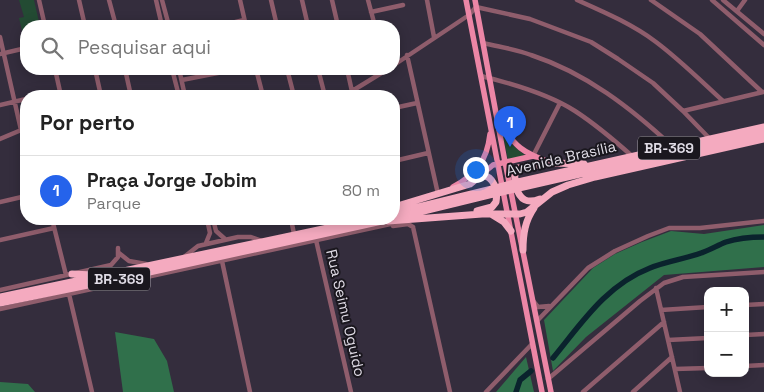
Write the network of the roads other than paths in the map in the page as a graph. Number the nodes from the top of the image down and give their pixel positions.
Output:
1 (39, 0) edge
2 (79, 0) edge
3 (109, 0) edge
4 (156, 0) edge
5 (162, 0) edge
6 (240, 0) edge
7 (270, 0) edge
8 (302, 0) edge
9 (332, 0) edge
10 (368, 0) edge
11 (427, 0) edge
12 (466, 0) edge
13 (475, 0) edge
14 (577, 0) edge
15 (651, 0) edge
16 (712, 0) edge
17 (745, 0) edge
18 (721, 1) edge
19 (403, 5) dead end
20 (476, 7) junction
21 (737, 11) junction
22 (371, 12) junction
23 (469, 15) junction
24 (44, 20) edge
25 (84, 20) edge
26 (114, 20) edge
27 (161, 20) edge
28 (167, 20) edge
29 (244, 20) edge
30 (275, 20) edge
31 (307, 20) edge
32 (337, 20) edge
33 (373, 20) edge
34 (758, 29) junction
35 (764, 34) edge
36 (753, 35) junction
37 (0, 37) edge
38 (434, 37) junction
39 (483, 43) junction
40 (764, 45) edge
41 (20, 50) edge
42 (2, 54) edge
43 (407, 55) junction
44 (400, 60) edge
45 (57, 75) edge
46 (96, 75) edge
47 (126, 75) edge
48 (174, 75) edge
49 (181, 75) edge
50 (207, 75) edge
51 (257, 75) edge
52 (289, 75) edge
53 (319, 75) edge
54 (348, 75) edge
55 (378, 75) edge
56 (481, 76) junction
57 (489, 78) junction
58 (182, 80) junction
59 (60, 90) edge
60 (100, 90) edge
61 (130, 90) edge
62 (177, 90) edge
63 (184, 90) edge
64 (261, 90) edge
65 (292, 90) edge
66 (323, 90) edge
67 (352, 90) edge
68 (358, 90) edge
69 (763, 92) edge
70 (20, 101) edge
71 (723, 101) junction
72 (15, 102) junction
73 (417, 103) junction
74 (560, 103) junction
75 (0, 105) edge
76 (400, 107) edge
77 (683, 111) junction
78 (497, 120) junction
79 (20, 125) edge
80 (491, 127) junction
81 (764, 127) edge
82 (20, 130) edge
83 (764, 132) edge
84 (0, 139) edge
85 (710, 139) junction
86 (764, 139) edge
87 (673, 147) junction
88 (428, 153) junction
89 (533, 156) junction
90 (632, 156) junction
91 (400, 160) edge
92 (505, 162) junction
93 (498, 163) junction
94 (554, 163) junction
95 (599, 163) junction
96 (625, 163) junction
97 (659, 163) junction
98 (481, 175) junction
99 (518, 185) junction
100 (493, 192) junction
101 (439, 194) junction
102 (20, 197) edge
103 (542, 199) junction
104 (0, 202) edge
105 (400, 205) edge
106 (400, 212) edge
107 (491, 214) junction
108 (512, 215) junction
109 (400, 216) edge
110 (458, 216) junction
111 (764, 221) edge
112 (400, 222) edge
113 (414, 222) junction
114 (53, 225) edge
115 (208, 225) edge
116 (214, 225) edge
117 (292, 225) edge
118 (335, 225) edge
119 (341, 225) edge
120 (373, 225) edge
121 (375, 225) edge
122 (54, 228) junction
123 (322, 229) junction
124 (216, 231) junction
125 (511, 231) junction
126 (210, 233) junction
127 (294, 234) junction
128 (226, 239) junction
129 (0, 240) edge
130 (316, 240) junction
131 (264, 241) junction
132 (206, 244) junction
133 (523, 250) junction
134 (238, 252) junction
135 (183, 258) junction
136 (222, 261) junction
137 (152, 265) junction
138 (764, 272) edge
139 (69, 274) junction
140 (103, 276) junction
141 (149, 277) junction
142 (122, 278) junction
143 (656, 288) junction
144 (0, 290) edge
145 (69, 294) junction
146 (35, 295) junction
147 (0, 297) edge
148 (533, 302) junction
149 (0, 303) edge
150 (764, 304) edge
151 (19, 305) junction
152 (749, 305) edge
153 (550, 306) junction
154 (704, 307) edge
155 (0, 309) edge
156 (662, 310) junction
157 (537, 320) junction
158 (664, 322) junction
159 (764, 334) edge
160 (749, 335) edge
161 (704, 338) edge
162 (668, 340) junction
163 (532, 344) junction
164 (672, 357) junction
165 (764, 365) edge
166 (749, 366) edge
167 (704, 368) edge
168 (675, 369) junction
169 (548, 379) junction
170 (92, 392) edge
171 (250, 392) edge
172 (351, 392) edge
173 (450, 392) edge
174 (486, 392) edge
175 (542, 392) edge
176 (550, 392) edge
177 (583, 392) edge
178 (633, 392) edge
179 (680, 392) edge

1 - 24 street
2 - 25 street
3 - 26 street
4 - 27 street
5 - 28 street
6 - 29 street
7 - 30 street
8 - 31 street
9 - 32 street
10 - 22 street
11 - 38 street
12 - 23 main road
13 - 20 main road
14 - 71 street
15 - 69 street
16 - 18 street
17 - 21 street
18 - 21 street
18 - 36 street
19 - 22 street
20 - 23 street
20 - 39 main road
20 - 77 street
21 - 34 street
22 - 33 street
23 - 38 street
23 - 56 main road
34 - 35 street
34 - 36 street
36 - 40 street
37 - 42 street
38 - 43 street
39 - 57 main road
39 - 87 street
41 - 42 street
42 - 72 street
43 - 44 street
43 - 73 street
45 - 59 street
46 - 60 street
47 - 61 street
48 - 62 street
49 - 58 street
50 - 58 street
51 - 64 street
52 - 65 street
53 - 66 street
54 - 67 street
55 - 68 street
56 - 57 street
56 - 80 main road
57 - 74 street
57 - 78 main road
58 - 63 street
69 - 71 street
70 - 72 street
71 - 77 street
72 - 75 street
72 - 79 street
73 - 76 street
73 - 88 street
74 - 89 street
74 - 90 street
77 - 85 street
78 - 89 main road
78 - 92 main road
80 - 93 main road
80 - 101 main road
81 - 85 highway, Avenida Brasília / BR-369
82 - 84 street
83 - 96 highway, Avenida Brasília / BR-369
85 - 87 highway, Avenida Brasília / BR-369
86 - 97 highway
87 - 90 highway, Avenida Brasília / BR-369
88 - 91 street
88 - 101 street
89 - 92 main road
89 - 94 main road
90 - 95 highway, Avenida Brasília / BR-369
92 - 93 main road
92 - 108 main road
93 - 98 main road
93 - 108 main road
94 - 95 highway
94 - 103 highway
95 - 99 highway, Avenida Brasília / BR-369
96 - 97 highway
96 - 99 highway, Avenida Brasília / BR-369
97 - 103 highway
98 - 101 highway
98 - 110 highway
99 - 100 highway, Avenida Brasília / BR-369, bridge
100 - 106 highway, Avenida Brasília / BR-369
100 - 109 highway, Avenida Brasília / BR-369
101 - 105 highway
102 - 104 street
103 - 108 highway
103 - 133 highway
107 - 108 highway
107 - 110 highway
107 - 125 highway
108 - 125 main road
108 - 133 main road
110 - 113 highway
111 - 153 street
112 - 113 highway
113 - 173 street
114 - 122 street
115 - 126 street
116 - 124 street
117 - 127 street
118 - 123 highway
119 - 123 highway, BR-369
120 - 134 highway, Avenida Brasília / BR-369
121 - 130 street
122 - 129 street
122 - 139 street
123 - 127 highway, BR-369
124 - 126 street
124 - 128 street
125 - 163 main road
126 - 132 street
127 - 131 highway, BR-369
128 - 131 street
128 - 132 street
130 - 136 street
130 - 172 street, Rua Seimu Oguido
131 - 135 highway, BR-369
132 - 135 street
133 - 148 main road
134 - 136 highway
134 - 142 highway, Avenida Brasília / BR-369
135 - 137 highway, BR-369
136 - 141 street
136 - 171 street
137 - 139 street
137 - 140 highway, BR-369
138 - 143 street
139 - 140 highway
139 - 144 street
140 - 147 highway, BR-369
141 - 142 highway
141 - 145 street
142 - 146 highway, Avenida Brasília / BR-369
143 - 156 street
143 - 169 street
145 - 151 street
145 - 170 street
146 - 149 highway, Avenida Brasília / BR-369
146 - 151 highway
148 - 153 street
148 - 157 main road
150 - 152 street
151 - 155 street
153 - 157 street
154 - 156 street
156 - 158 street
157 - 169 main road
158 - 162 street
158 - 177 street
159 - 160 street
161 - 162 street
162 - 164 street
163 - 174 street
163 - 175 main road
164 - 168 street
164 - 178 street
165 - 166 street
167 - 168 street
168 - 179 street
169 - 176 main road

